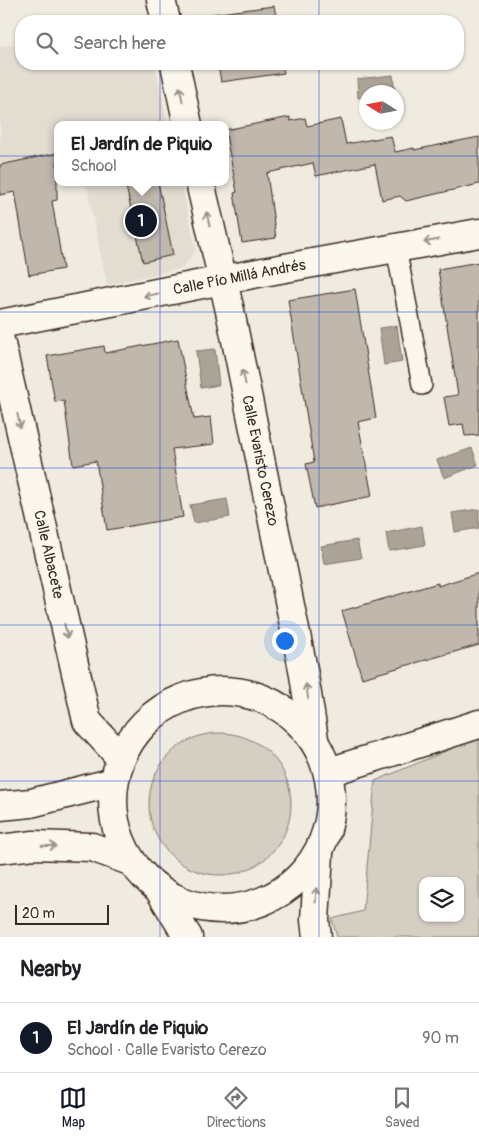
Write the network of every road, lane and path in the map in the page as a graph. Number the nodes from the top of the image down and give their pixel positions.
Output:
1 (161, 0) edge
2 (165, 15) edge
3 (176, 70) edge
4 (187, 121) edge
5 (201, 186) edge
6 (479, 232) edge
7 (396, 248) junction
8 (223, 281) junction
9 (0, 324) edge
10 (0, 340) edge
11 (422, 385) dead end
12 (479, 724) edge
13 (314, 739) junction
14 (117, 770) junction
15 (329, 772) junction
16 (0, 806) edge
17 (0, 849) edge
18 (319, 853) junction
19 (130, 860) junction
20 (160, 891) junction
21 (188, 937) edge
22 (316, 937) edge

1 - 2 street
4 -> 3 street
8 -> 5 street, Calle Evaristo Cerezo
6 -> 7 street, Calle Pío Millá Andrés
7 - 8 street, Calle Pío Millá Andrés
7 - 11 lane
8 -> 9 street, Calle Pío Millá Andrés
13 -> 8 street, Calle Evaristo Cerezo
10 -> 14 street, Calle Albacete
12 - 15 street
13 - 14 street
13 - 15 street
14 - 16 street
14 - 19 street
15 - 18 street
17 -> 19 street
18 - 20 street
22 -> 18 street
19 - 20 street
20 - 21 street

